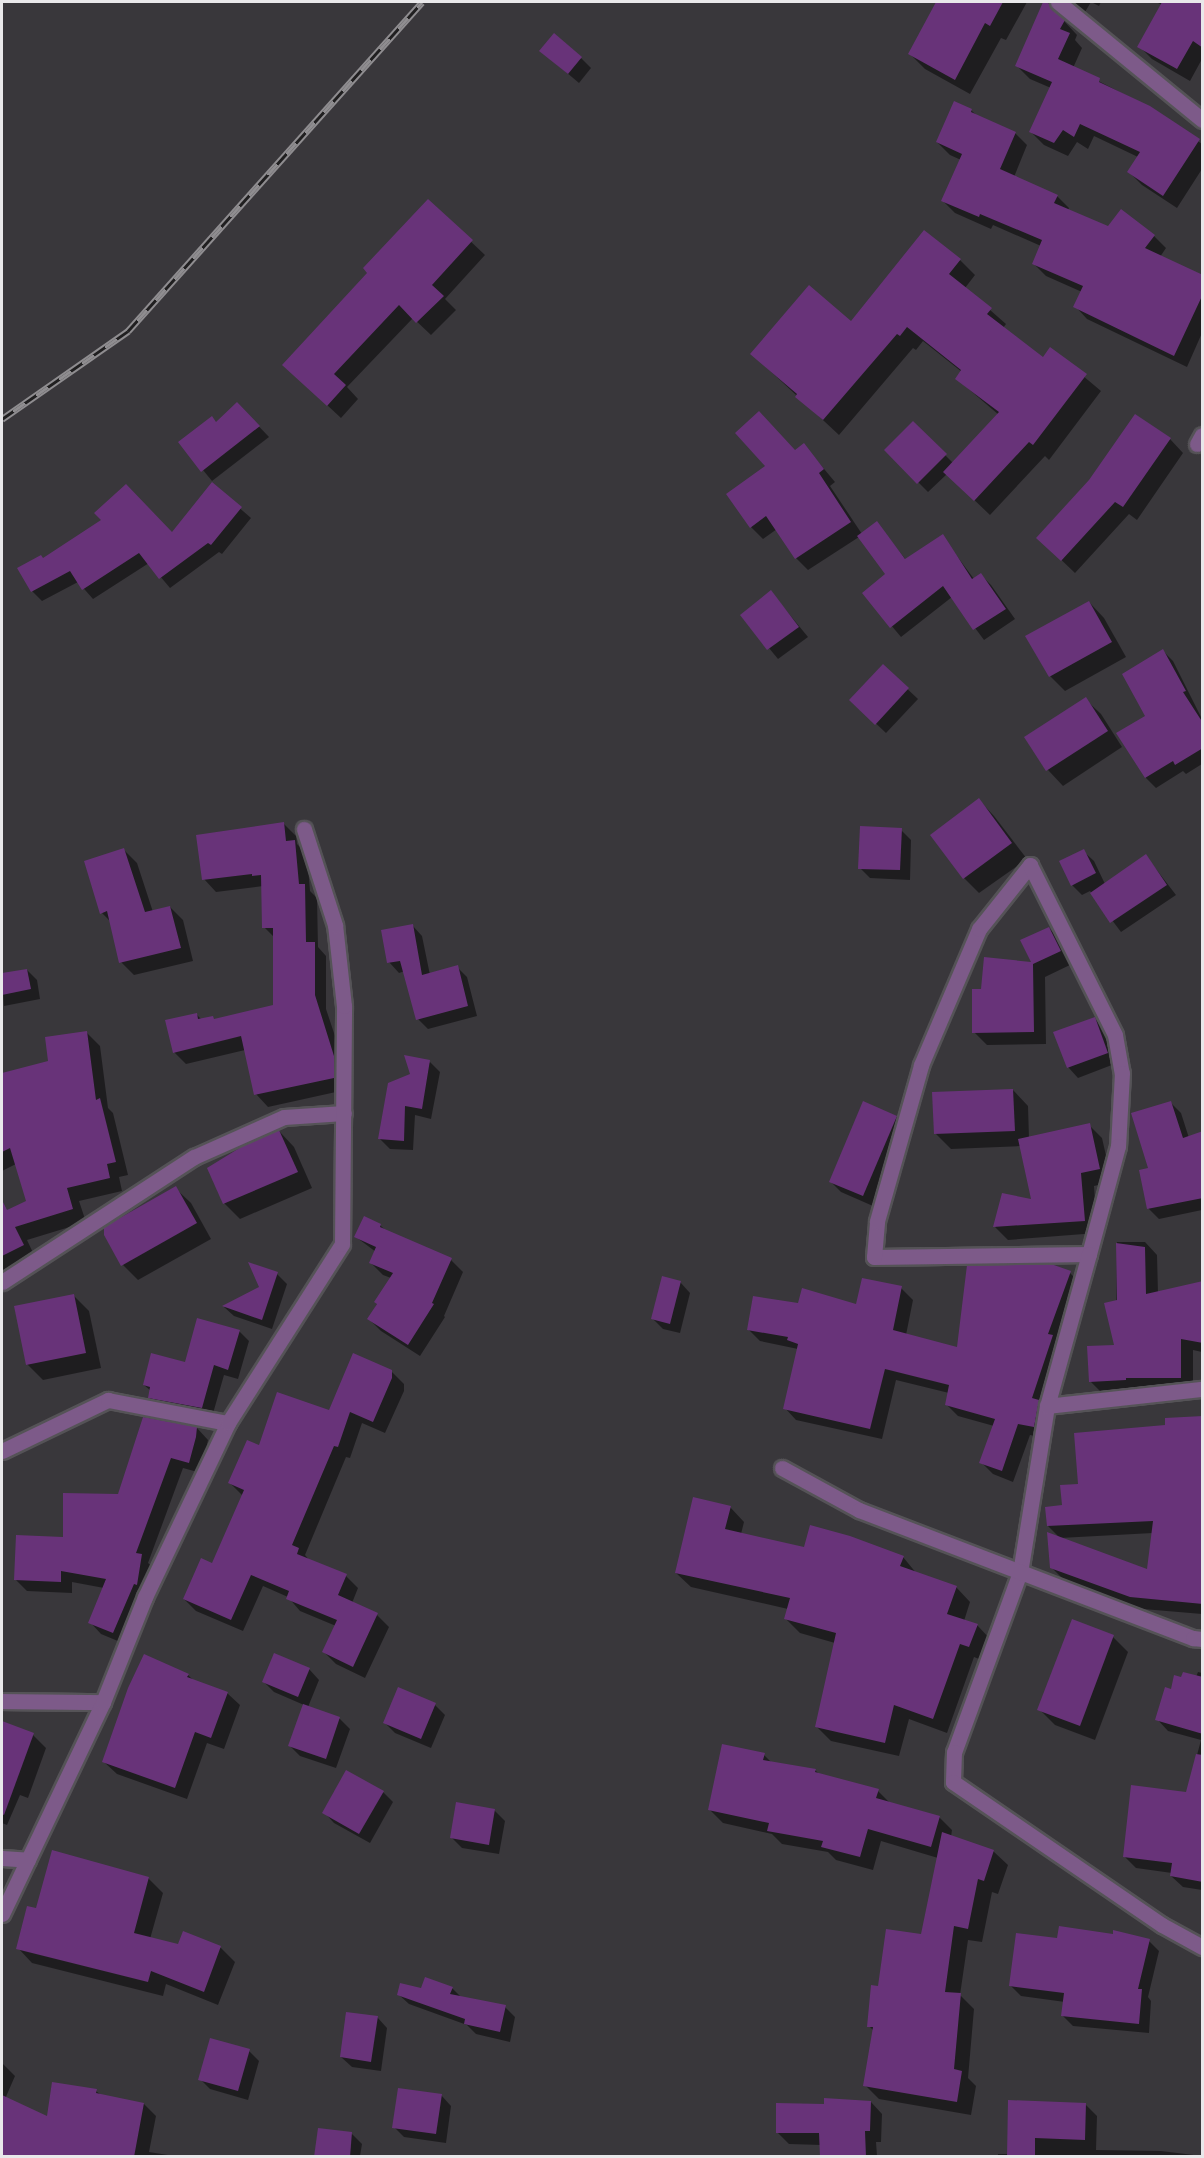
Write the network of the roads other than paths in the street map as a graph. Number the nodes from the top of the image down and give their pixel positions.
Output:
1 (1058, 2) edge
2 (1203, 120) edge
3 (304, 829) dead end
4 (344, 1113) junction
5 (1089, 1254) junction
6 (2, 1282) edge
7 (1203, 1389) edge
8 (1047, 1407) junction
9 (228, 1423) junction
10 (2, 1451) edge
11 (782, 1468) dead end
12 (1020, 1572) junction
13 (1203, 1639) edge
14 (2, 1701) edge
15 (103, 1702) junction
16 (2, 1858) edge
17 (28, 1860) junction
18 (2, 1914) edge
19 (1203, 1947) edge

1 - 2 street
3 - 4 street
4 - 6 street
4 - 9 street
5 - 5 street
5 - 8 street
7 - 8 street
8 - 12 street
9 - 10 street
9 - 15 street
11 - 12 street
12 - 13 street
12 - 19 street
14 - 15 street
15 - 17 street
16 - 17 street
17 - 18 street

